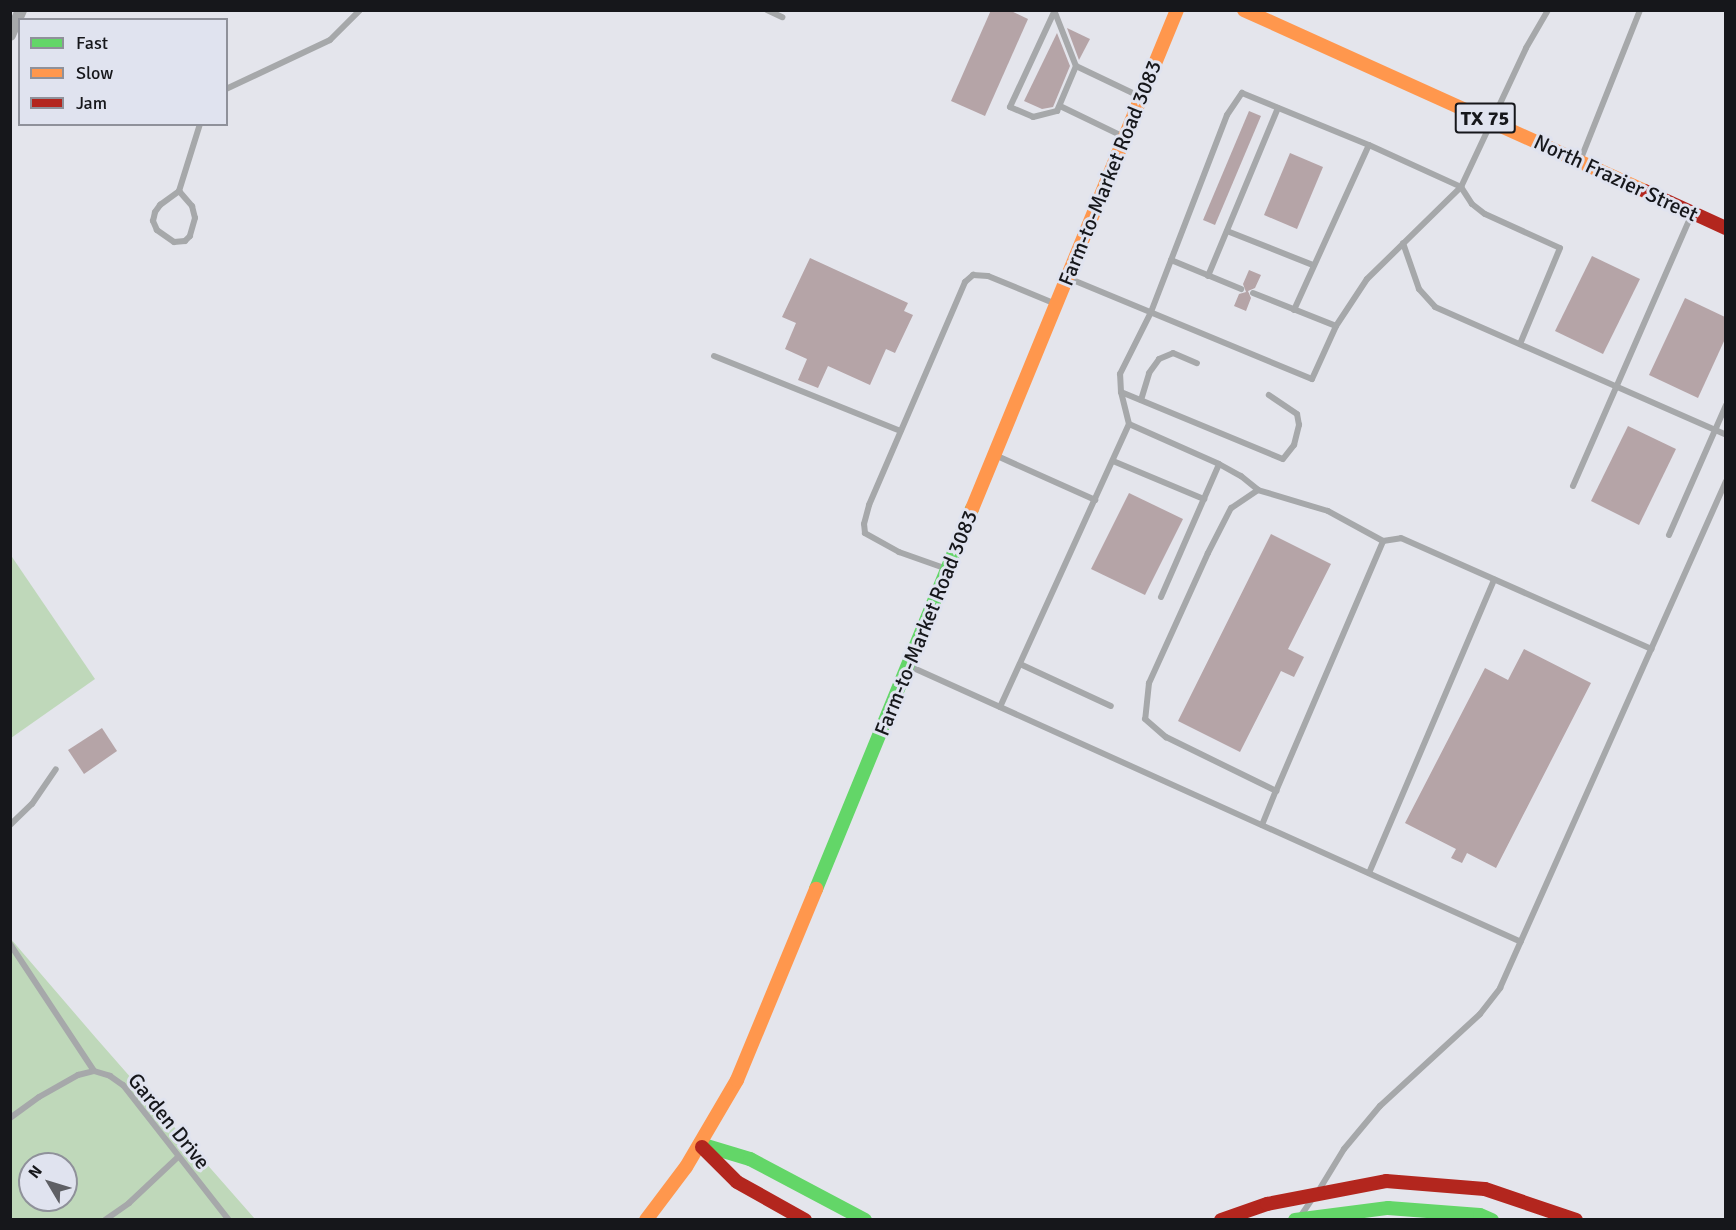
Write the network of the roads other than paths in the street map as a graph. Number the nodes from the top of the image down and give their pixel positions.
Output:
1 (21, 10) edge
2 (360, 10) edge
3 (767, 10) edge
4 (1178, 10) edge
5 (1244, 10) edge
6 (1548, 10) edge
7 (1640, 10) edge
8 (1055, 11) edge
9 (782, 17) dead end
10 (10, 35) edge
11 (1076, 66) junction
12 (228, 88) edge
13 (1142, 97) junction
14 (1060, 106) junction
15 (1278, 108) junction
16 (1492, 121) junction
17 (200, 126) edge
18 (1125, 138) junction
19 (1369, 145) junction
20 (1580, 161) junction
21 (1461, 187) junction
22 (179, 191) junction
23 (1692, 213) junction
24 (1725, 228) edge
25 (1227, 231) junction
26 (1403, 243) junction
27 (1171, 260) junction
28 (1313, 265) junction
29 (1209, 276) junction
30 (1067, 278) junction
31 (1241, 290) dead end
32 (1253, 293) dead end
33 (1056, 304) junction
34 (1294, 310) junction
35 (1151, 312) junction
36 (1336, 326) junction
37 (1520, 344) junction
38 (714, 356) dead end
39 (1197, 363) dead end
40 (1618, 386) junction
41 (1120, 392) junction
42 (1269, 395) dead end
43 (1141, 400) junction
44 (1725, 405) edge
45 (1129, 424) junction
46 (1715, 430) junction
47 (901, 431) junction
48 (1725, 435) edge
49 (994, 455) junction
50 (1113, 461) junction
51 (1219, 464) junction
52 (1725, 481) edge
53 (1573, 486) dead end
54 (1258, 490) junction
55 (1204, 499) junction
56 (1095, 500) junction
57 (1669, 535) dead end
58 (1383, 541) junction
59 (947, 570) junction
60 (1494, 580) junction
61 (1161, 597) dead end
62 (1651, 649) junction
63 (1020, 664) junction
64 (909, 666) junction
65 (1111, 706) dead end
66 (1000, 707) junction
67 (56, 769) dead end
68 (1276, 791) junction
69 (10, 825) edge
70 (1262, 825) junction
71 (1369, 873) junction
72 (1521, 942) junction
73 (10, 944) edge
74 (94, 1071) junction
75 (10, 1118) edge
76 (700, 1144) junction
77 (178, 1157) junction
78 (1315, 1196) junction
79 (1298, 1219) edge
80 (105, 1220) edge
81 (229, 1220) edge
82 (646, 1220) edge
83 (804, 1220) edge
84 (865, 1220) edge
85 (1221, 1220) edge
86 (1492, 1220) edge
87 (1576, 1220) edge

1 - 10 street
2 - 12 lane
3 - 9 lane
4 - 13 main road, Farm-to-Market Road 3083
5 - 16 main road, North Frazier Street / TX 75
6 - 16 lane
7 - 20 lane
8 - 11 lane
8 - 14 lane
11 - 13 lane
11 - 14 lane
13 - 18 main road, Farm-to-Market Road 3083
14 - 18 lane
15 - 19 lane
15 - 25 lane
15 - 27 lane
16 - 20 main road, North Frazier Street / TX 75
16 - 21 lane
17 - 22 lane
18 - 30 main road, Farm-to-Market Road 3083
19 - 21 lane
19 - 28 lane
20 - 23 main road, North Frazier Street / TX 75
21 - 26 lane
21 - 37 lane
22 - 22 lane
23 - 24 main road, North Frazier Street / TX 75
23 - 40 lane
25 - 28 lane
25 - 29 lane
26 - 36 lane
26 - 37 lane
27 - 29 lane
27 - 35 lane
28 - 34 lane
29 - 31 lane
30 - 33 main road, Farm-to-Market Road 3083
30 - 35 lane
32 - 34 lane
33 - 47 lane
33 - 49 main road, Farm-to-Market Road 3083
34 - 36 lane
35 - 36 lane
35 - 41 lane
37 - 40 lane
38 - 47 lane
39 - 43 lane
40 - 46 lane
40 - 53 lane
41 - 43 lane
41 - 45 lane
42 - 43 lane
44 - 46 lane
45 - 50 lane
45 - 51 lane
46 - 48 lane
46 - 57 lane
47 - 59 lane
49 - 56 lane
49 - 59 main road, Farm-to-Market Road 3083
50 - 55 lane
50 - 56 lane
51 - 54 lane
51 - 55 lane
52 - 62 lane
54 - 58 lane
54 - 68 lane
55 - 61 lane
56 - 63 lane
58 - 60 lane
58 - 68 lane
59 - 64 main road, Farm-to-Market Road 3083
60 - 62 lane
60 - 71 lane
62 - 72 lane
63 - 65 lane
63 - 66 lane
64 - 66 lane
64 - 76 main road, Farm-to-Market Road 3083
66 - 70 lane
67 - 69 lane
68 - 70 lane
70 - 71 lane
71 - 72 lane
72 - 78 lane
73 - 74 lane
74 - 75 lane
74 - 77 lane, Garden Drive
76 - 82 main road, Farm-to-Market Road 3083
76 - 83 main road
76 - 84 main road
77 - 80 lane
77 - 81 lane, Garden Drive
78 - 79 lane
78 - 85 main road
78 - 87 main road
79 - 86 main road

